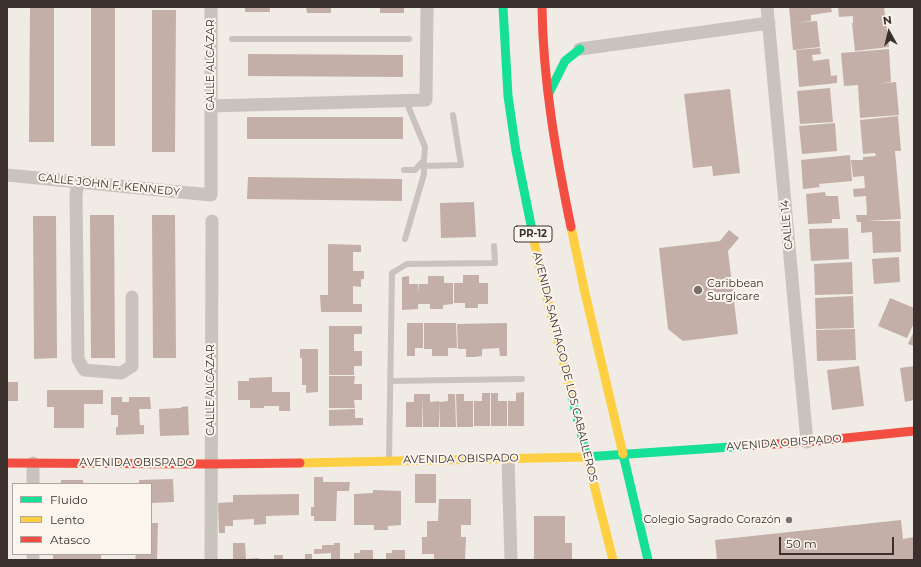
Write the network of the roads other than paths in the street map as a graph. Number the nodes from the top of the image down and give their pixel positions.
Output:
1 (211, 7) edge
2 (427, 7) edge
3 (503, 7) edge
4 (542, 7) edge
5 (767, 7) edge
6 (769, 23) junction
7 (232, 39) dead end
8 (409, 39) dead end
9 (565, 46) dead end
10 (580, 49) junction
11 (549, 93) junction
12 (406, 101) junction
13 (211, 106) junction
14 (453, 115) dead end
15 (424, 163) junction
16 (404, 170) dead end
17 (7, 175) edge
18 (78, 182) junction
19 (211, 195) joint
20 (212, 220) dead end
21 (404, 239) dead end
22 (494, 246) dead end
23 (132, 298) dead end
24 (522, 379) dead end
25 (390, 381) junction
26 (914, 431) edge
27 (807, 442) junction
28 (623, 454) junction
29 (587, 457) junction
30 (508, 459) junction
31 (389, 460) junction
32 (7, 463) edge
33 (33, 463) junction
34 (211, 464) junction
35 (33, 483) edge
36 (211, 560) edge
37 (511, 560) edge
38 (613, 560) edge
39 (648, 560) edge

1 - 13 street, CALLE ALCÁZAR
2 - 12 street
3 - 29 main road, AVENIDA SANTIAGO DE LOS CABALLEROS / PR-12
4 - 11 main road
5 - 6 street, CALLE 14
6 - 10 street
6 - 27 street, CALLE 14
7 - 8 lane
9 - 10 main road
10 - 11 main road
11 - 28 main road
12 - 13 street
12 - 15 lane
13 - 19 street, CALLE ALCÁZAR
14 - 15 lane
15 - 16 lane
15 - 21 lane
17 - 18 street, CALLE JOHN F. KENNEDY
18 - 19 street, CALLE JOHN F. KENNEDY
18 - 23 street
20 - 34 street, CALLE ALCÁZAR
22 - 25 lane
24 - 25 lane
25 - 31 lane
26 - 27 main road, AVENIDA OBISPADO
27 - 28 main road, AVENIDA OBISPADO
28 - 29 main road, AVENIDA OBISPADO
28 - 39 main road
29 - 30 main road, AVENIDA OBISPADO
29 - 38 main road, AVENIDA SANTIAGO DE LOS CABALLEROS / PR-12
30 - 31 main road, AVENIDA OBISPADO
30 - 37 street
31 - 34 main road, AVENIDA OBISPADO
32 - 33 main road, AVENIDA OBISPADO
33 - 34 main road, AVENIDA OBISPADO
33 - 35 street
34 - 36 street, CALLE ALCÁZAR

